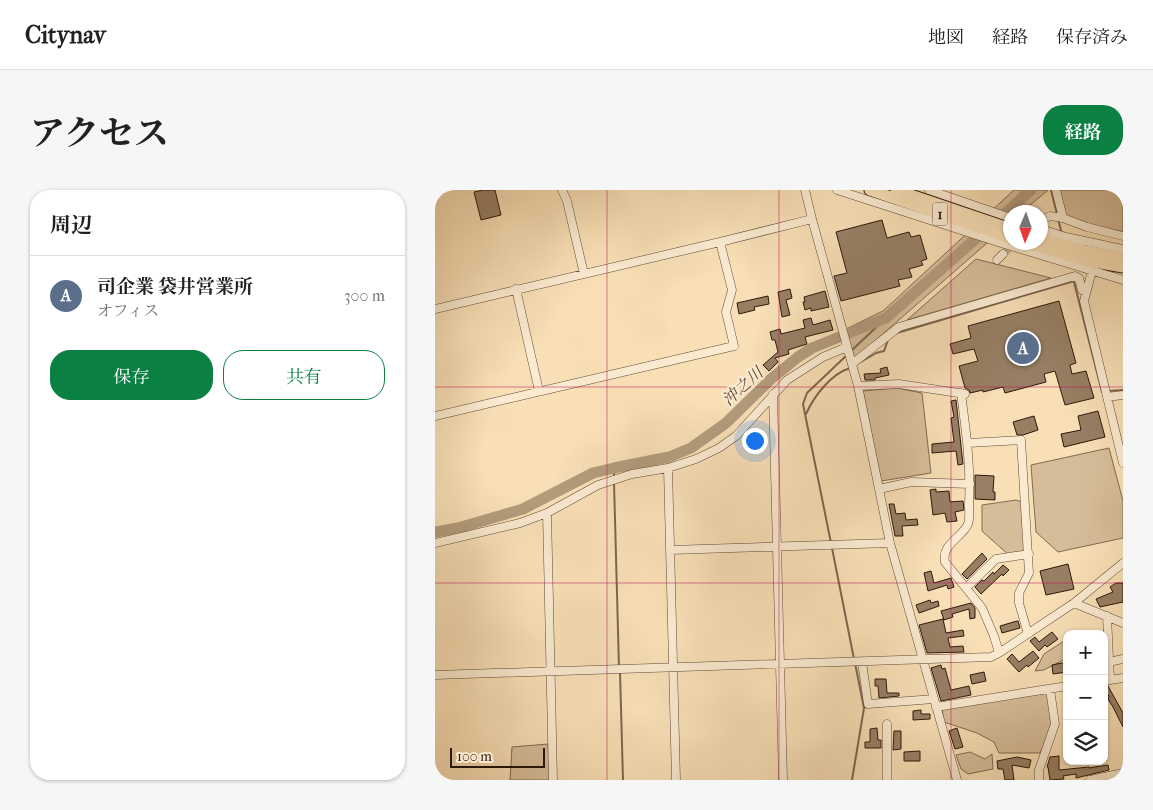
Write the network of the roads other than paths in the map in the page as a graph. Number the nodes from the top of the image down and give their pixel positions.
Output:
1 (562, 190) edge
2 (805, 190) edge
3 (837, 190) edge
4 (870, 190) edge
5 (896, 190) edge
6 (929, 190) edge
7 (1056, 190) edge
8 (1003, 215) edge
9 (1048, 217) edge
10 (1063, 218) junction
11 (812, 219) junction
12 (1003, 226) edge
13 (1048, 231) edge
14 (1123, 236) edge
15 (1003, 240) edge
16 (1003, 240) edge
17 (1048, 241) edge
18 (720, 242) junction
19 (1048, 247) edge
20 (1123, 249) edge
21 (1033, 250) edge
22 (1003, 254) tunnel mouth
23 (1085, 255) junction
24 (1123, 257) edge
25 (997, 260) dead end
26 (1123, 267) edge
27 (1092, 270) junction
28 (1123, 271) edge
29 (584, 274) junction
30 (1123, 280) edge
31 (516, 289) junction
32 (1086, 292) junction
33 (435, 309) edge
34 (847, 347) junction
35 (852, 364) junction
36 (858, 386) junction
37 (539, 391) junction
38 (773, 394) junction
39 (1123, 396) edge
40 (1107, 397) junction
41 (435, 416) edge
42 (1119, 428) edge
43 (968, 442) junction
44 (1123, 461) edge
45 (668, 468) junction
46 (970, 484) junction
47 (879, 489) junction
48 (547, 513) junction
49 (435, 543) edge
50 (890, 543) junction
51 (777, 547) junction
52 (670, 550) junction
53 (1029, 554) junction
54 (1123, 563) edge
55 (966, 588) junction
56 (1074, 603) junction
57 (1107, 616) junction
58 (1123, 623) edge
59 (1028, 634) junction
60 (999, 654) junction
61 (1123, 659) edge
62 (923, 660) junction
63 (861, 662) junction
64 (1109, 662) junction
65 (780, 665) junction
66 (673, 668) junction
67 (551, 671) junction
68 (435, 675) edge
69 (1108, 675) edge
70 (1123, 678) edge
71 (1108, 681) edge
72 (1063, 687) edge
73 (1050, 689) junction
74 (935, 703) junction
75 (887, 724) dead end
76 (1123, 773) edge
77 (553, 780) edge
78 (676, 780) edge
79 (783, 780) edge
80 (887, 780) edge
81 (957, 780) edge
82 (1039, 780) edge
83 (1090, 780) edge

1 - 29 street
2 - 11 street
3 - 15 street
4 - 16 highway, 1
5 - 12 highway, 1
6 - 8 street
7 - 10 street
9 - 10 street
10 - 14 street
11 - 18 street
11 - 34 street
13 - 20 street
17 - 23 highway
18 - 29 street
18 - 37 street
19 - 23 highway
21 - 27 street
22 - 25 street
23 - 24 highway
23 - 26 highway
23 - 28 highway
27 - 30 street
27 - 32 street
29 - 31 street
31 - 33 street
31 - 37 street
32 - 35 street
32 - 40 street
34 - 35 street
34 - 38 street
35 - 36 street
36 - 43 street
36 - 47 street
37 - 41 street
38 - 45 street
38 - 51 street
39 - 40 street
40 - 42 street
42 - 44 street
43 - 46 street
43 - 53 street
45 - 48 street
45 - 52 street
46 - 47 street
46 - 55 street
47 - 50 street
48 - 49 street
48 - 67 street
50 - 51 street
50 - 62 street
51 - 52 street
51 - 65 street
52 - 66 street
53 - 55 street
53 - 59 street
54 - 56 street
55 - 60 street
56 - 57 street
56 - 59 street
57 - 58 street
57 - 64 street
59 - 60 street
60 - 62 street
61 - 64 street
62 - 63 street
62 - 74 street
63 - 65 street
63 - 74 street
64 - 69 street
65 - 66 street
65 - 79 street
66 - 67 street
66 - 78 street
67 - 68 street
67 - 77 street
70 - 71 street
72 - 73 street
73 - 74 street
73 - 82 street
74 - 81 street
75 - 80 street
76 - 83 street

